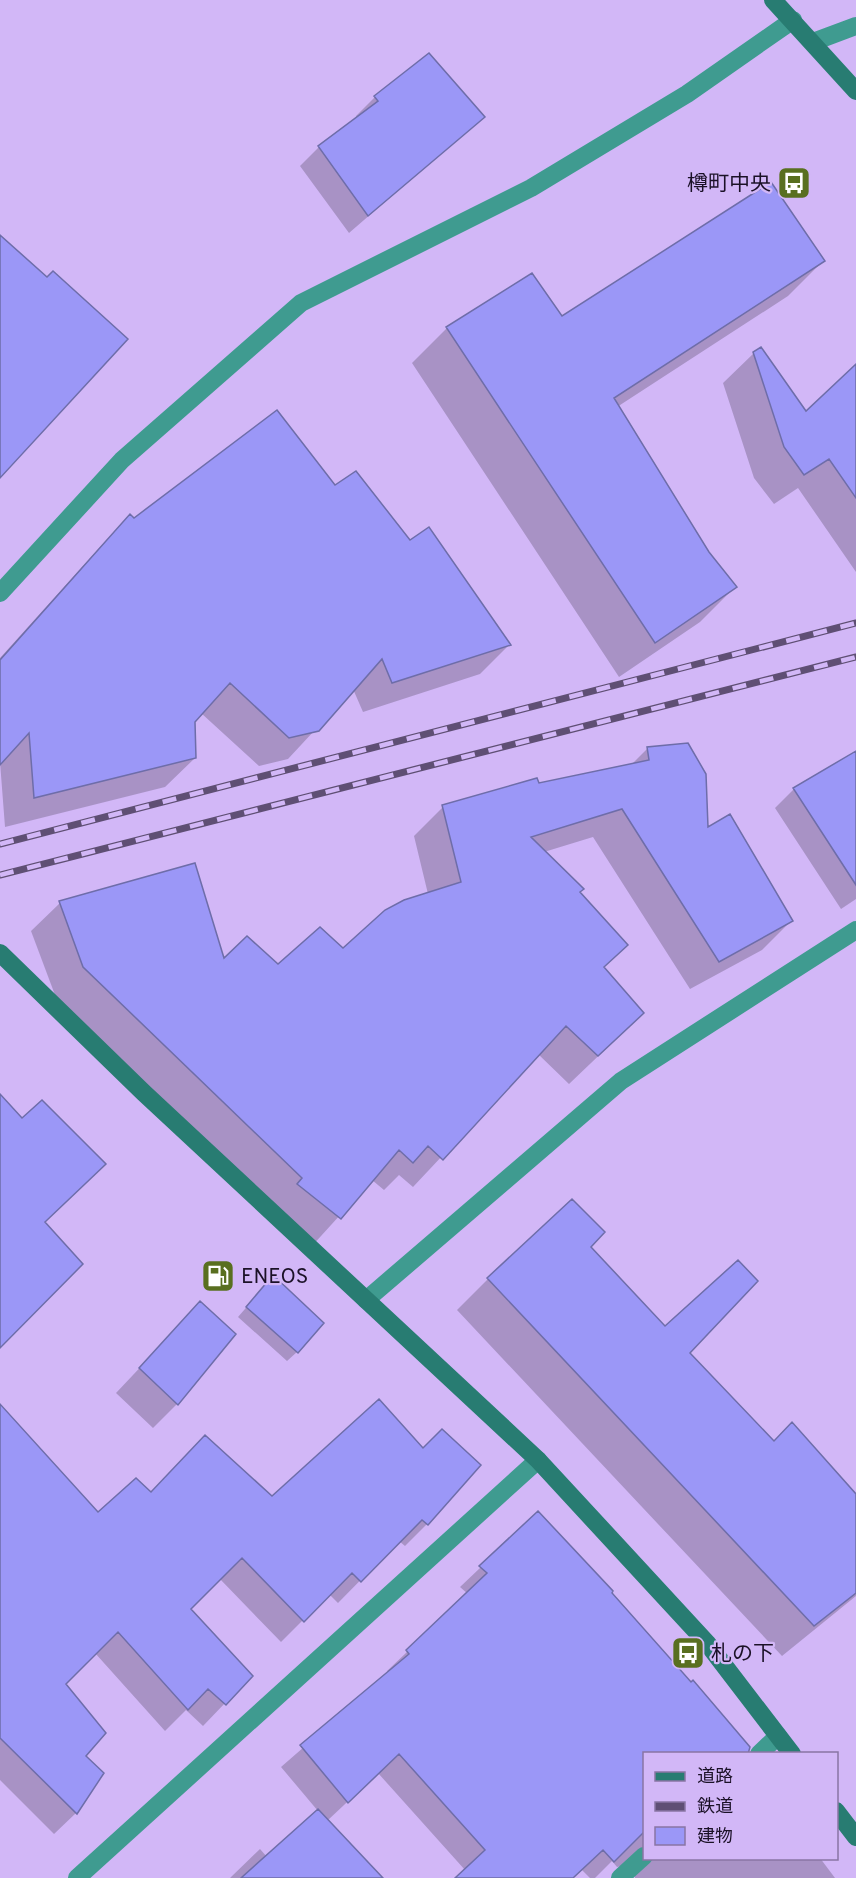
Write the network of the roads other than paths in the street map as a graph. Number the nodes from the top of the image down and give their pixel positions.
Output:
1 (773, 0) edge
2 (793, 20) junction
3 (856, 26) edge
4 (813, 42) junction
5 (856, 91) edge
6 (0, 593) edge
7 (856, 930) edge
8 (0, 953) edge
9 (366, 1300) junction
10 (538, 1460) junction
11 (778, 1736) junction
12 (761, 1752) edge
13 (790, 1752) edge
14 (838, 1812) edge
15 (856, 1837) edge
16 (643, 1858) edge
17 (77, 1878) edge
18 (620, 1878) edge

1 - 2 street
2 - 4 street
2 - 6 street
3 - 4 street
4 - 5 street
7 - 9 street
8 - 9 street
9 - 10 street
10 - 11 street
10 - 17 street
11 - 12 street
11 - 13 street
14 - 15 street
16 - 18 street

